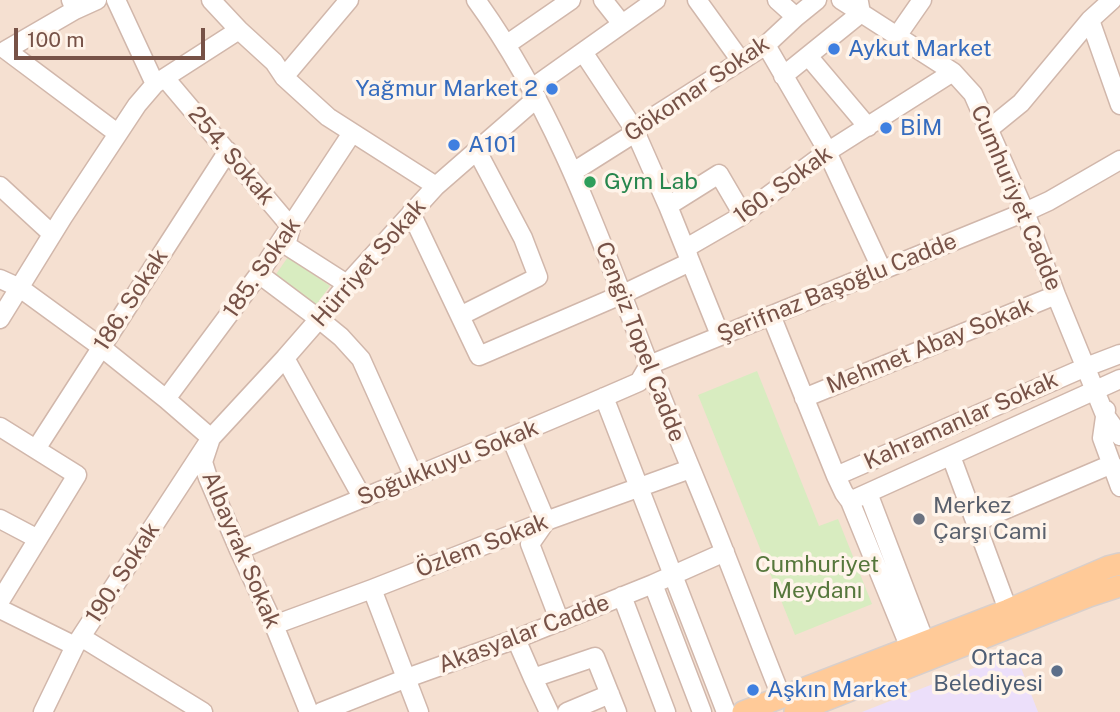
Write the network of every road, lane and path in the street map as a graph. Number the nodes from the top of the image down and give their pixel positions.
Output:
1 (97, 0) edge
2 (116, 0) edge
3 (211, 0) edge
4 (349, 0) edge
5 (476, 0) edge
6 (571, 0) edge
7 (603, 0) edge
8 (656, 0) edge
9 (696, 0) edge
10 (776, 0) edge
11 (817, 0) edge
12 (841, 0) edge
13 (922, 0) edge
14 (1112, 0) edge
15 (73, 5) edge
16 (860, 6) edge
17 (796, 16) junction
18 (1090, 20) junction
19 (622, 24) junction
20 (239, 30) junction
21 (897, 36) junction
22 (766, 45) junction
23 (506, 46) junction
24 (583, 52) junction
25 (808, 56) junction
26 (741, 61) junction
27 (953, 72) junction
28 (783, 76) junction
29 (284, 77) junction
30 (160, 81) junction
31 (534, 93) junction
32 (1120, 105) edge
33 (868, 127) junction
34 (634, 129) junction
35 (989, 129) junction
36 (117, 133) junction
37 (352, 133) junction
38 (228, 151) junction
39 (477, 151) junction
40 (827, 152) junction
41 (1120, 160) edge
42 (573, 172) junction
43 (0, 186) edge
44 (436, 186) junction
45 (668, 206) junction
46 (1025, 212) junction
47 (411, 213) junction
48 (743, 215) junction
49 (291, 227) junction
50 (52, 234) junction
51 (690, 262) junction
52 (882, 270) junction
53 (259, 274) junction
54 (0, 279) edge
55 (347, 284) junction
56 (20, 288) junction
57 (623, 294) junction
58 (1056, 295) junction
59 (771, 315) junction
60 (460, 316) junction
61 (0, 319) edge
62 (319, 319) junction
63 (720, 335) junction
64 (101, 347) junction
65 (1120, 354) edge
66 (285, 358) junction
67 (649, 365) junction
68 (1086, 367) junction
69 (1120, 379) edge
70 (1096, 389) junction
71 (604, 397) junction
72 (804, 398) junction
73 (166, 399) junction
74 (1105, 415) junction
75 (0, 427) edge
76 (1120, 436) edge
77 (211, 438) junction
78 (511, 438) junction
79 (36, 449) junction
80 (951, 456) junction
81 (1112, 464) junction
82 (690, 470) junction
83 (836, 476) junction
84 (414, 477) junction
85 (1120, 487) edge
86 (639, 488) junction
87 (868, 493) junction
88 (362, 497) junction
89 (850, 501) junction
90 (0, 519) edge
91 (547, 521) junction
92 (976, 522) junction
93 (38, 539) junction
94 (239, 550) junction
95 (725, 552) junction
96 (1120, 564) edge
97 (673, 575) junction
98 (653, 584) junction
99 (1120, 586) edge
100 (372, 589) junction
101 (622, 596) junction
102 (899, 596) junction
103 (0, 601) edge
104 (0, 609) edge
105 (1008, 610) junction
106 (560, 622) junction
107 (274, 625) junction
108 (516, 639) junction
109 (78, 642) junction
110 (918, 645) junction
111 (407, 678) junction
112 (533, 678) junction
113 (610, 694) junction
114 (788, 704) edge
115 (43, 712) edge
116 (203, 712) edge
117 (309, 712) edge
118 (321, 712) edge
119 (418, 712) edge
120 (549, 712) edge
121 (567, 712) edge
122 (617, 712) edge
123 (666, 712) edge
124 (702, 712) edge
125 (726, 712) edge
126 (743, 712) edge

1 - 15 street
2 - 30 street, 254. Sokak
3 - 20 street
4 - 29 street
5 - 23 street, Cengiz Topel Cadde
6 - 23 street
7 - 19 street
8 - 19 street, Hürriyet Sokak
9 - 26 street
10 - 17 street
11 - 17 street, Gökomar Sokak
12 - 16 street, Cumhuriyet Cadde
13 - 21 street
14 - 18 street
15 - 36 street
16 - 21 street, Cumhuriyet Cadde
16 - 25 street
17 - 22 street, Gökomar Sokak
18 - 32 street
18 - 35 street
19 - 24 street, Hürriyet Sokak
20 - 29 street
20 - 30 street
21 - 27 street, Cumhuriyet Cadde
22 - 26 street, Gökomar Sokak
22 - 28 street
23 - 31 street, Cengiz Topel Cadde
24 - 31 street, Hürriyet Sokak
24 - 34 street
25 - 28 street
25 - 33 street
26 - 34 street, Gökomar Sokak
27 - 33 street, 160. Sokak
27 - 35 street, Cumhuriyet Cadde
28 - 40 street
29 - 37 street
30 - 36 street
30 - 38 street, 254. Sokak
31 - 39 street, Hürriyet Sokak
31 - 42 street, Cengiz Topel Cadde
33 - 40 street, 160. Sokak
34 - 42 street, Gökomar Sokak
34 - 45 street
35 - 46 street, Cumhuriyet Cadde
36 - 50 street
37 - 44 street
37 - 49 street, 185. Sokak
38 - 49 street, 254. Sokak
38 - 64 street, 186. Sokak
39 - 44 street, Hürriyet Sokak
39 - 60 street
40 - 48 street, 160. Sokak
40 - 52 street
41 - 46 street, Şerifnaz Başoğlu Cadde
42 - 57 street, Cengiz Topel Cadde
43 - 50 street
44 - 47 street, Hürriyet Sokak
45 - 48 street
45 - 51 street
46 - 52 street, Şerifnaz Başoğlu Cadde
46 - 58 street, Cumhuriyet Cadde
47 - 55 street, Hürriyet Sokak
47 - 60 street
48 - 51 street, 160. Sokak
49 - 53 street, 185. Sokak
49 - 55 street, 254. Sokak
50 - 56 street
51 - 57 street
51 - 63 street
52 - 59 street, Şerifnaz Başoğlu Cadde
53 - 62 street
53 - 73 street, 185. Sokak
54 - 56 street, Albayrak Sokak
55 - 62 street, Hürriyet Sokak
56 - 61 street
56 - 64 street, Albayrak Sokak
57 - 60 street
57 - 67 street, Cengiz Topel Cadde
58 - 68 street, Cumhuriyet Cadde
58 - 72 street, Mehmet Abay Sokak
59 - 63 street, Şerifnaz Başoğlu Cadde
59 - 72 street
62 - 66 street, Hürriyet Sokak
62 - 84 street
63 - 67 street, Şerifnaz Başoğlu Cadde
64 - 73 street, Albayrak Sokak
64 - 79 street, 186. Sokak
65 - 68 street, Kahramanlar Sokak
66 - 77 street, Hürriyet Sokak
66 - 88 street
67 - 71 street, Soğukkuyu Sokak
67 - 82 street, Cengiz Topel Cadde
68 - 70 street, Cumhuriyet Cadde
68 - 83 street, Kahramanlar Sokak
69 - 70 street
69 - 74 street
70 - 74 street, Cumhuriyet Cadde
70 - 80 street
71 - 78 street, Soğukkuyu Sokak
71 - 86 street
72 - 83 street
73 - 77 street, Albayrak Sokak
74 - 76 street, Cumhuriyet Cadde
74 - 81 street, Cumhuriyet Cadde
75 - 79 street
77 - 94 street, Albayrak Sokak
77 - 109 street, 190. Sokak
78 - 84 street, Soğukkuyu Sokak
78 - 91 street
79 - 93 street
80 - 87 street
80 - 92 street
81 - 85 street, Cumhuriyet Cadde
81 - 92 street
82 - 86 street, Özlem Sokak
82 - 95 street, Cengiz Topel Cadde
83 - 89 street
84 - 88 street, Soğukkuyu Sokak
86 - 91 street, Özlem Sokak
86 - 97 street
87 - 89 street
87 - 102 street
88 - 94 street, Soğukkuyu Sokak
89 - 102 street
90 - 93 street
91 - 100 street, Özlem Sokak
91 - 106 street
92 - 105 street
93 - 103 street
94 - 107 street, Albayrak Sokak
95 - 97 street, Akasyalar Cadde
95 - 114 street, Cengiz Topel Cadde
96 - 105 main road
97 - 98 street, Akasyalar Cadde
97 - 125 street
98 - 101 street, Akasyalar Cadde
98 - 124 street
99 - 114 main road
100 - 107 street, Özlem Sokak
100 - 111 street
101 - 106 street, Akasyalar Cadde
101 - 123 street
102 - 110 street
104 - 109 street
105 - 110 main road
106 - 108 street, Akasyalar Cadde
107 - 117 street, Albayrak Sokak
108 - 111 street, Akasyalar Cadde
108 - 112 street
109 - 115 street, 190. Sokak
109 - 116 street
110 - 114 main road
111 - 118 street, Akasyalar Cadde
111 - 119 street
112 - 113 street
112 - 120 street
113 - 121 street
113 - 122 street
114 - 126 main road

